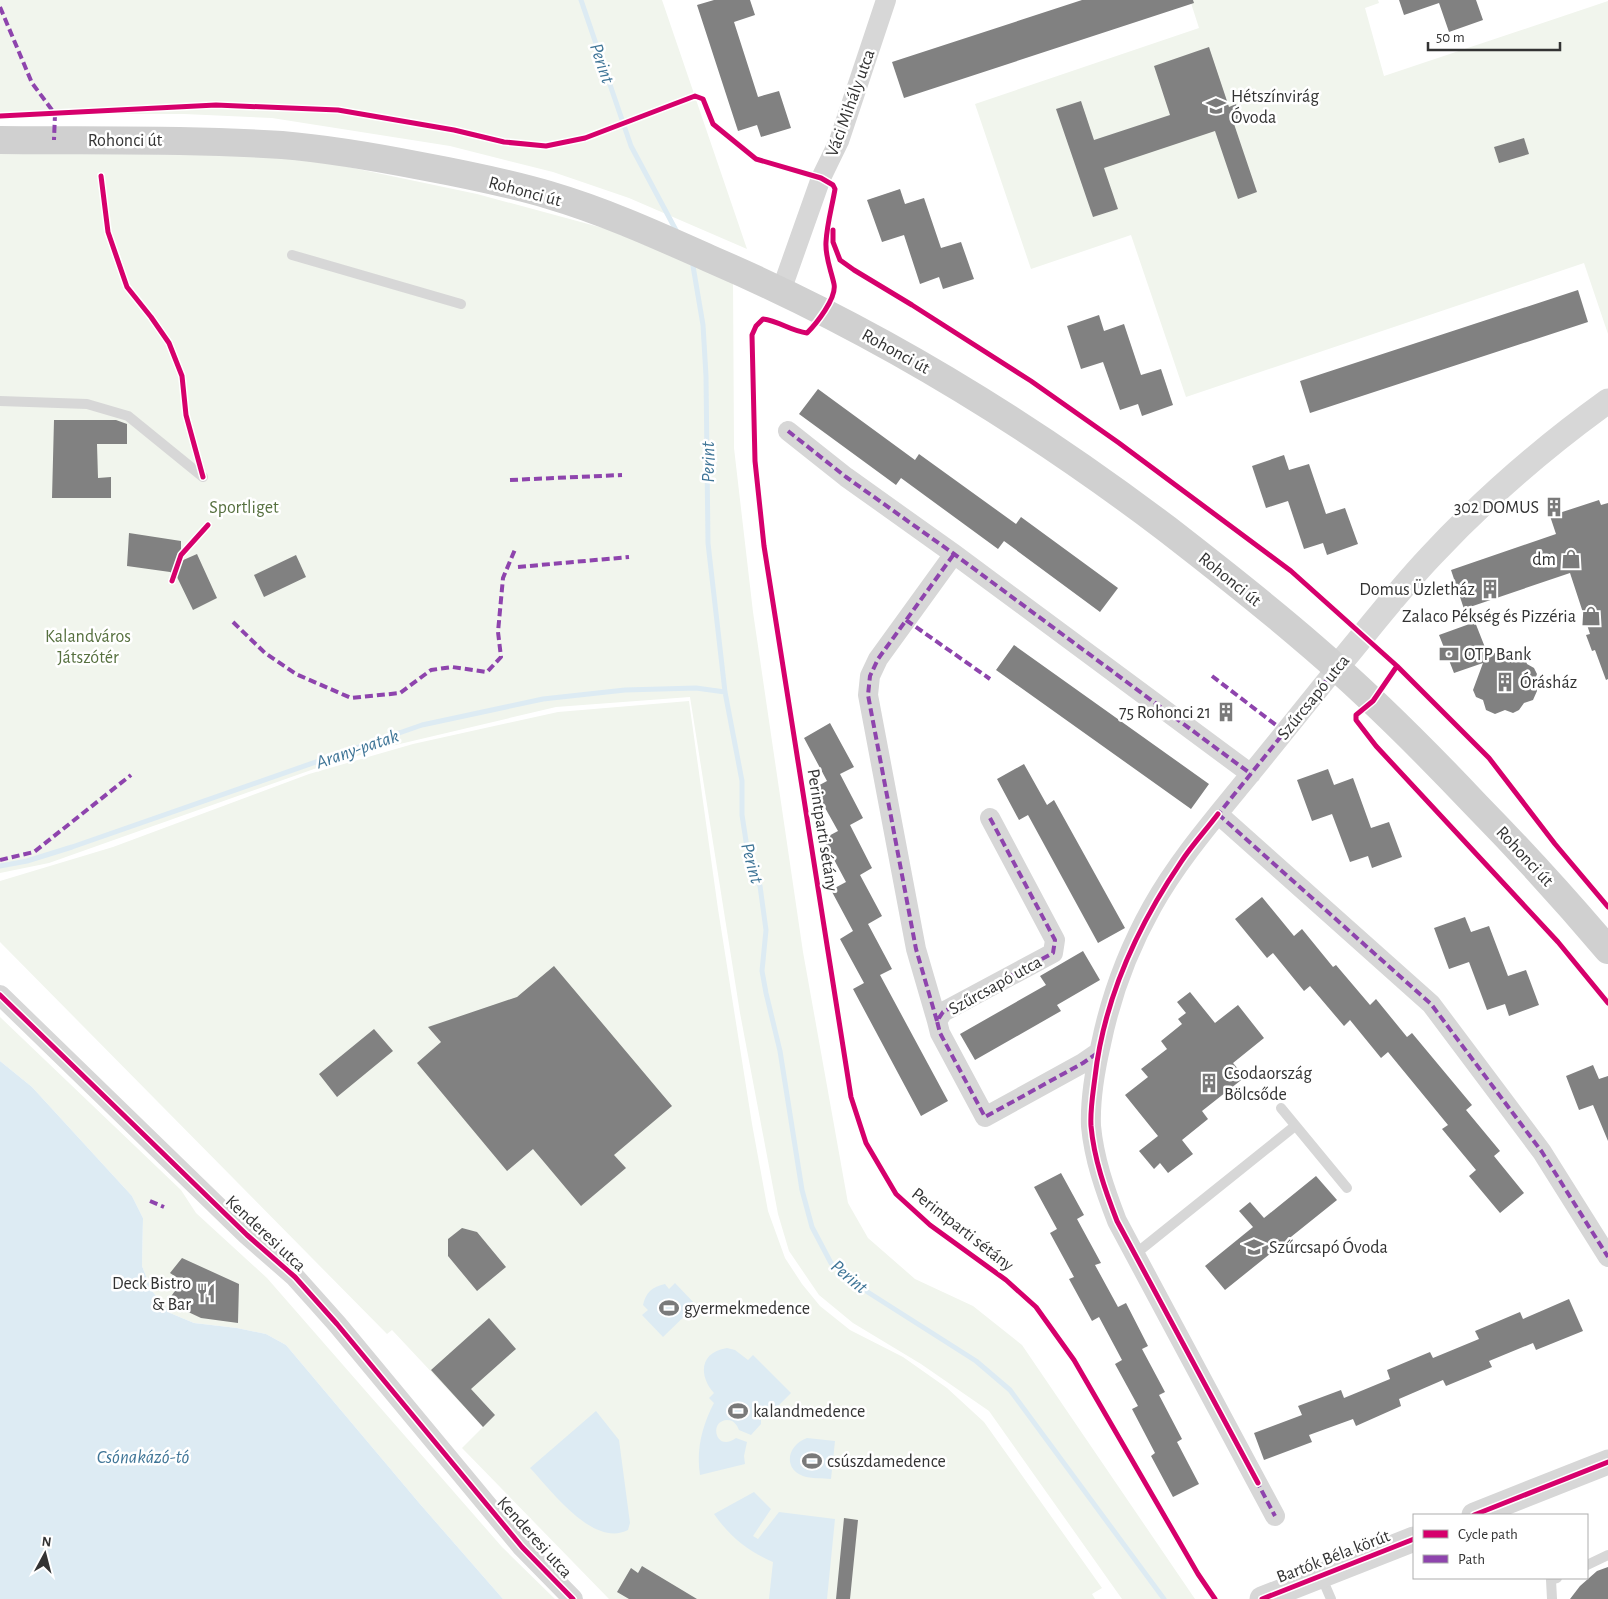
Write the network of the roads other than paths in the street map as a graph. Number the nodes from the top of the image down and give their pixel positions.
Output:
1 (886, 0) edge
2 (0, 140) edge
3 (292, 255) dead end
4 (781, 290) junction
5 (461, 304) dead end
6 (0, 401) edge
7 (1608, 401) edge
8 (788, 431) dead end
9 (203, 477) dead end
10 (954, 554) junction
11 (1337, 668) junction
12 (1250, 774) junction
13 (1218, 814) junction
14 (990, 818) dead end
15 (1608, 950) edge
16 (0, 995) edge
17 (937, 1022) junction
18 (1099, 1052) junction
19 (1281, 1108) dead end
20 (1295, 1126) junction
21 (1347, 1188) dead end
22 (1134, 1255) junction
23 (1608, 1257) edge
24 (1608, 1462) edge
25 (1477, 1514) edge
26 (1275, 1516) dead end
27 (1413, 1539) edge
28 (1608, 1556) edge
29 (1588, 1565) edge
30 (1321, 1576) junction
31 (1554, 1579) edge
32 (573, 1599) edge
33 (1262, 1599) edge
34 (1332, 1599) edge
35 (1552, 1599) edge

1 - 4 street, Váci Mihály utca
2 - 4 main road, Rohonci út
3 - 5 lane
4 - 11 main road, Rohonci út
6 - 9 lane
7 - 11 street, Szűrcsapó utca
8 - 10 street
10 - 12 street
10 - 17 street
11 - 12 street, Szűrcsapó utca
11 - 15 main road, Rohonci út
12 - 13 street, Szűrcsapó utca
13 - 18 street, Szűrcsapó utca
13 - 23 street
14 - 17 street, Szűrcsapó utca
16 - 32 street, Kenderesi utca
17 - 18 street, Szűrcsapó utca
18 - 22 street, Szűrcsapó utca
19 - 20 lane
20 - 21 lane
20 - 22 lane
22 - 26 street, Szűrcsapó utca
24 - 25 street
27 - 30 street, Bartók Béla körút
28 - 29 lane
30 - 33 street, Bartók Béla körút
30 - 34 lane
31 - 35 lane

